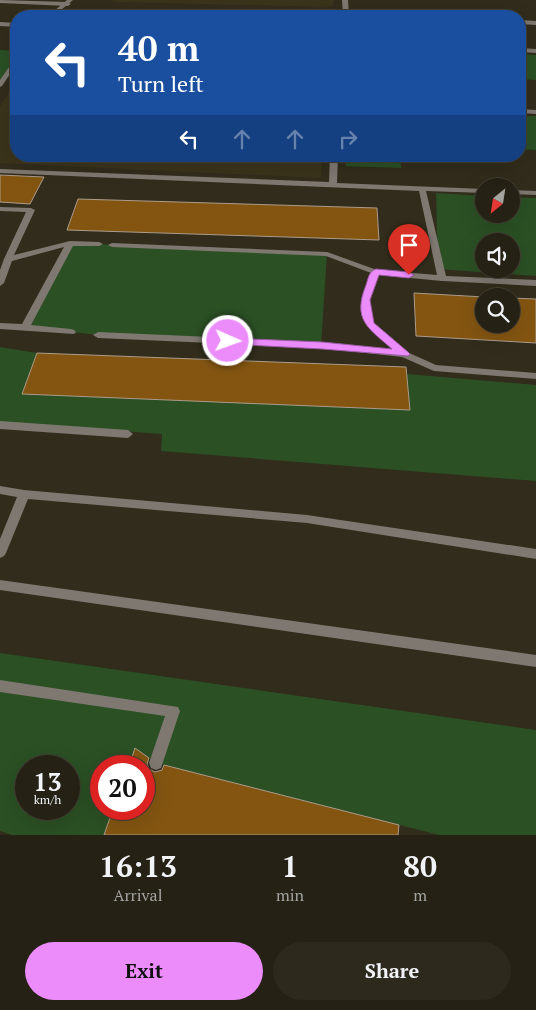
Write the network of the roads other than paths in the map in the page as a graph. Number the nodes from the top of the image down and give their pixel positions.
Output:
1 (0, 2) edge
2 (69, 2) edge
3 (59, 10) edge
4 (10, 71) edge
5 (8, 74) joint
6 (1, 82) edge
7 (334, 162) edge
8 (0, 171) edge
9 (333, 185) junction
10 (422, 188) junction
11 (475, 191) edge
12 (520, 192) edge
13 (536, 193) edge
14 (0, 209) edge
15 (70, 243) junction
16 (99, 244) dead end
17 (112, 245) dead end
18 (8, 259) junction
19 (376, 272) junction
20 (442, 278) junction
21 (0, 283) edge
22 (536, 283) edge
23 (0, 326) edge
24 (25, 327) junction
25 (71, 332) dead end
26 (98, 335) dead end
27 (404, 354) junction
28 (536, 376) edge
29 (0, 425) edge
30 (128, 434) dead end
31 (0, 490) edge
32 (24, 494) junction
33 (0, 553) edge
34 (536, 554) edge
35 (0, 585) edge
36 (536, 661) edge
37 (0, 686) edge
38 (156, 763) dead end

1 - 2 street
2 - 3 street
4 - 5 street
5 - 6 street
7 - 9 street
8 - 9 street
9 - 10 street
10 - 11 street
10 - 20 street
12 - 13 street
14 - 18 street
15 - 16 street
15 - 18 street
15 - 24 street
17 - 19 street
18 - 21 street
19 - 20 street
19 - 27 street
20 - 22 street
23 - 24 street
24 - 25 street
26 - 27 street
27 - 28 street
29 - 30 street
31 - 32 street
32 - 33 street
32 - 34 street
35 - 36 street
37 - 38 street

